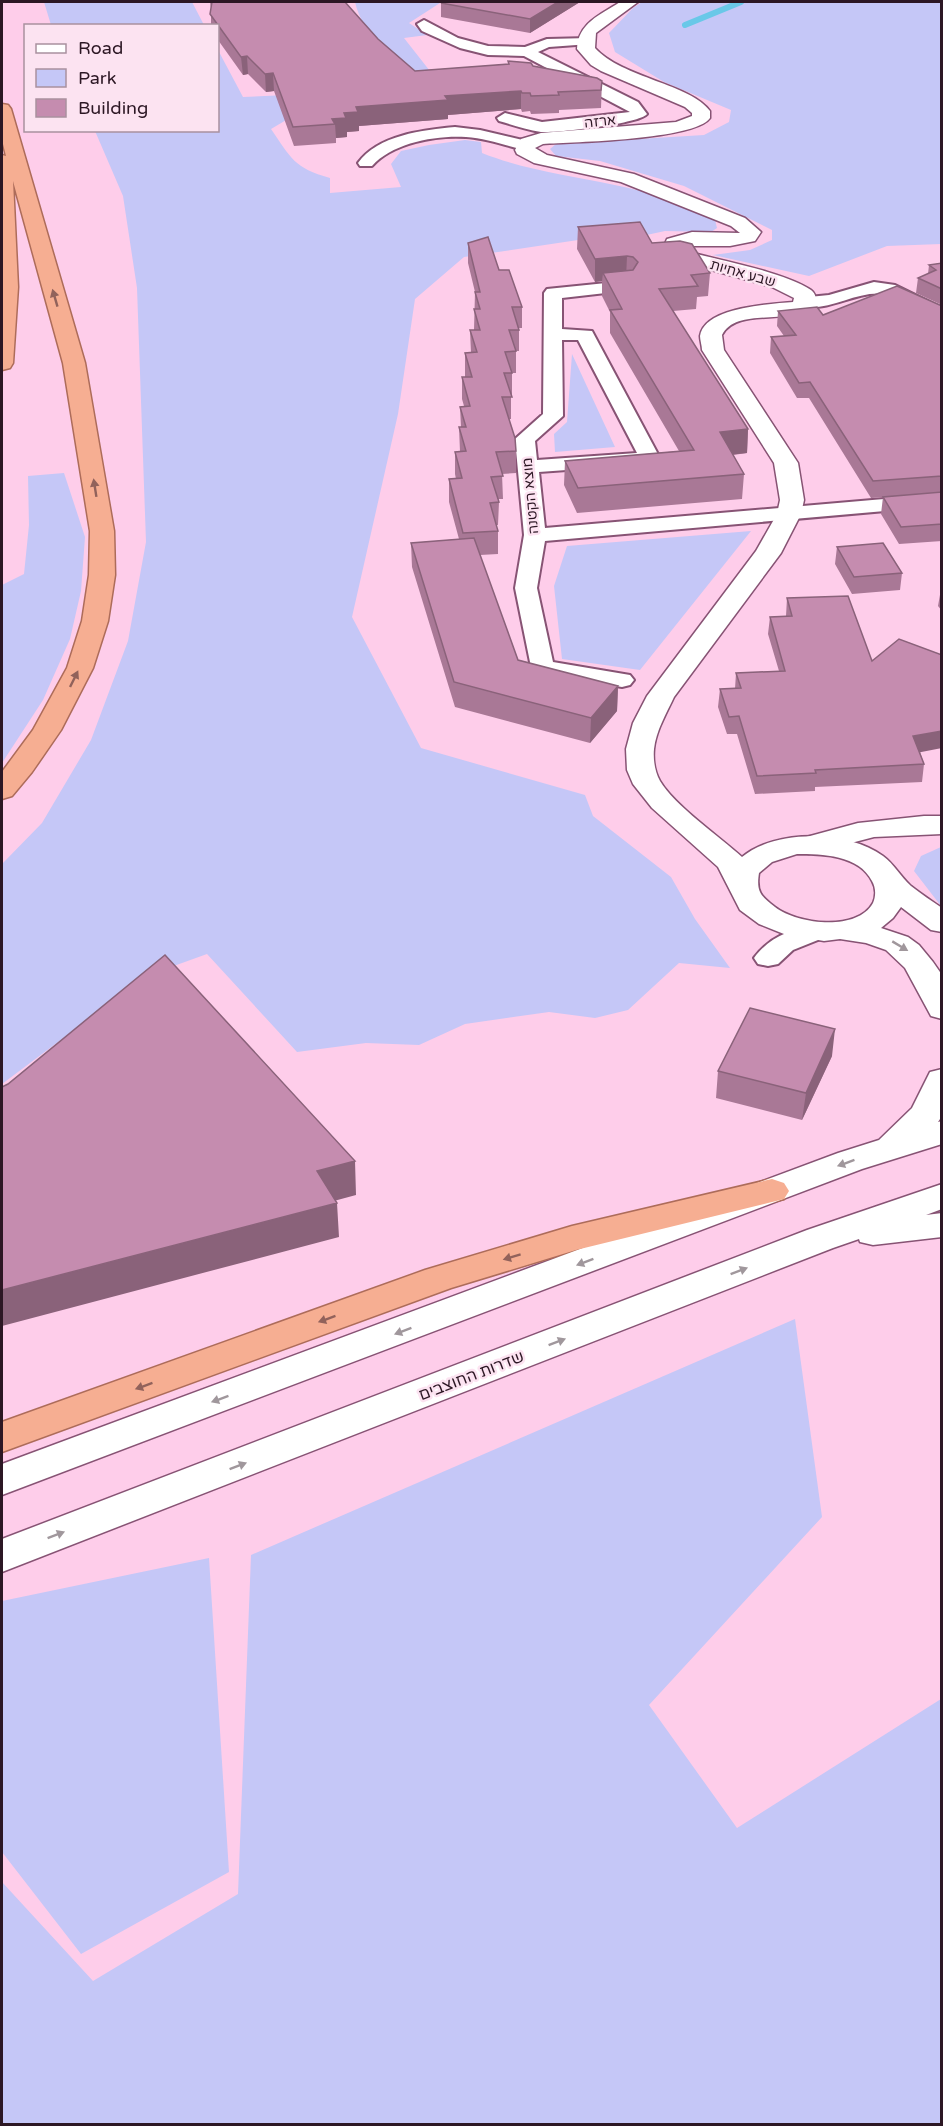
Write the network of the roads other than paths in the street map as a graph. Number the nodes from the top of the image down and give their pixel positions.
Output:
1 (630, 2) edge
2 (424, 24) dead end
3 (585, 41) junction
4 (530, 51) junction
5 (2, 109) edge
6 (505, 118) dead end
7 (525, 145) junction
8 (2, 150) edge
9 (366, 163) dead end
10 (626, 286) edge
11 (805, 302) junction
12 (942, 315) edge
13 (553, 334) junction
14 (2, 363) edge
15 (528, 467) junction
16 (942, 500) edge
17 (789, 514) junction
18 (535, 535) junction
19 (622, 680) dead end
20 (46, 730) junction
21 (2, 790) edge
22 (2, 803) edge
23 (669, 809) junction
24 (938, 825) edge
25 (802, 845) junction
26 (880, 871) junction
27 (742, 887) junction
28 (942, 923) edge
29 (845, 931) junction
30 (942, 1009) edge
31 (942, 1080) edge
32 (942, 1132) edge
33 (886, 1149) junction
34 (772, 1191) junction
35 (942, 1196) edge
36 (942, 1225) edge
37 (820, 1239) junction
38 (2, 1437) edge
39 (2, 1480) edge
40 (2, 1556) edge

1 - 3 main road
2 - 4 street
3 - 4 street
3 - 7 main road
4 - 6 street, ארזה
20 -> 5 highway
7 - 9 street
7 - 11 main road, שבע אחיות
8 - 14 highway
10 - 13 street, מוצא הקטנה
11 - 12 street
11 - 17 main road, שבע אחיות
13 - 15 street, מוצא הקטנה
13 - 15 street
15 - 18 street, מוצא הקטנה
16 - 17 street
17 - 18 street
17 - 23 main road, שבע אחיות
18 - 19 street, מוצא הקטנה
20 - 21 highway
20 - 22 highway
23 - 25 main road, שבע אחיות
23 - 27 main road, שבע אחיות
24 - 25 main road
24 - 26 main road
25 - 26 main road
25 - 27 main road
26 - 28 main road
26 - 29 main road
27 - 29 main road
29 -> 30 main road
31 - 33 main road
32 - 33 main road
33 -> 34 main road
34 -> 38 highway
34 -> 39 main road
35 - 37 main road, שדרות החוצבים
36 - 37 main road
40 -> 37 main road, שדרות החוצבים

